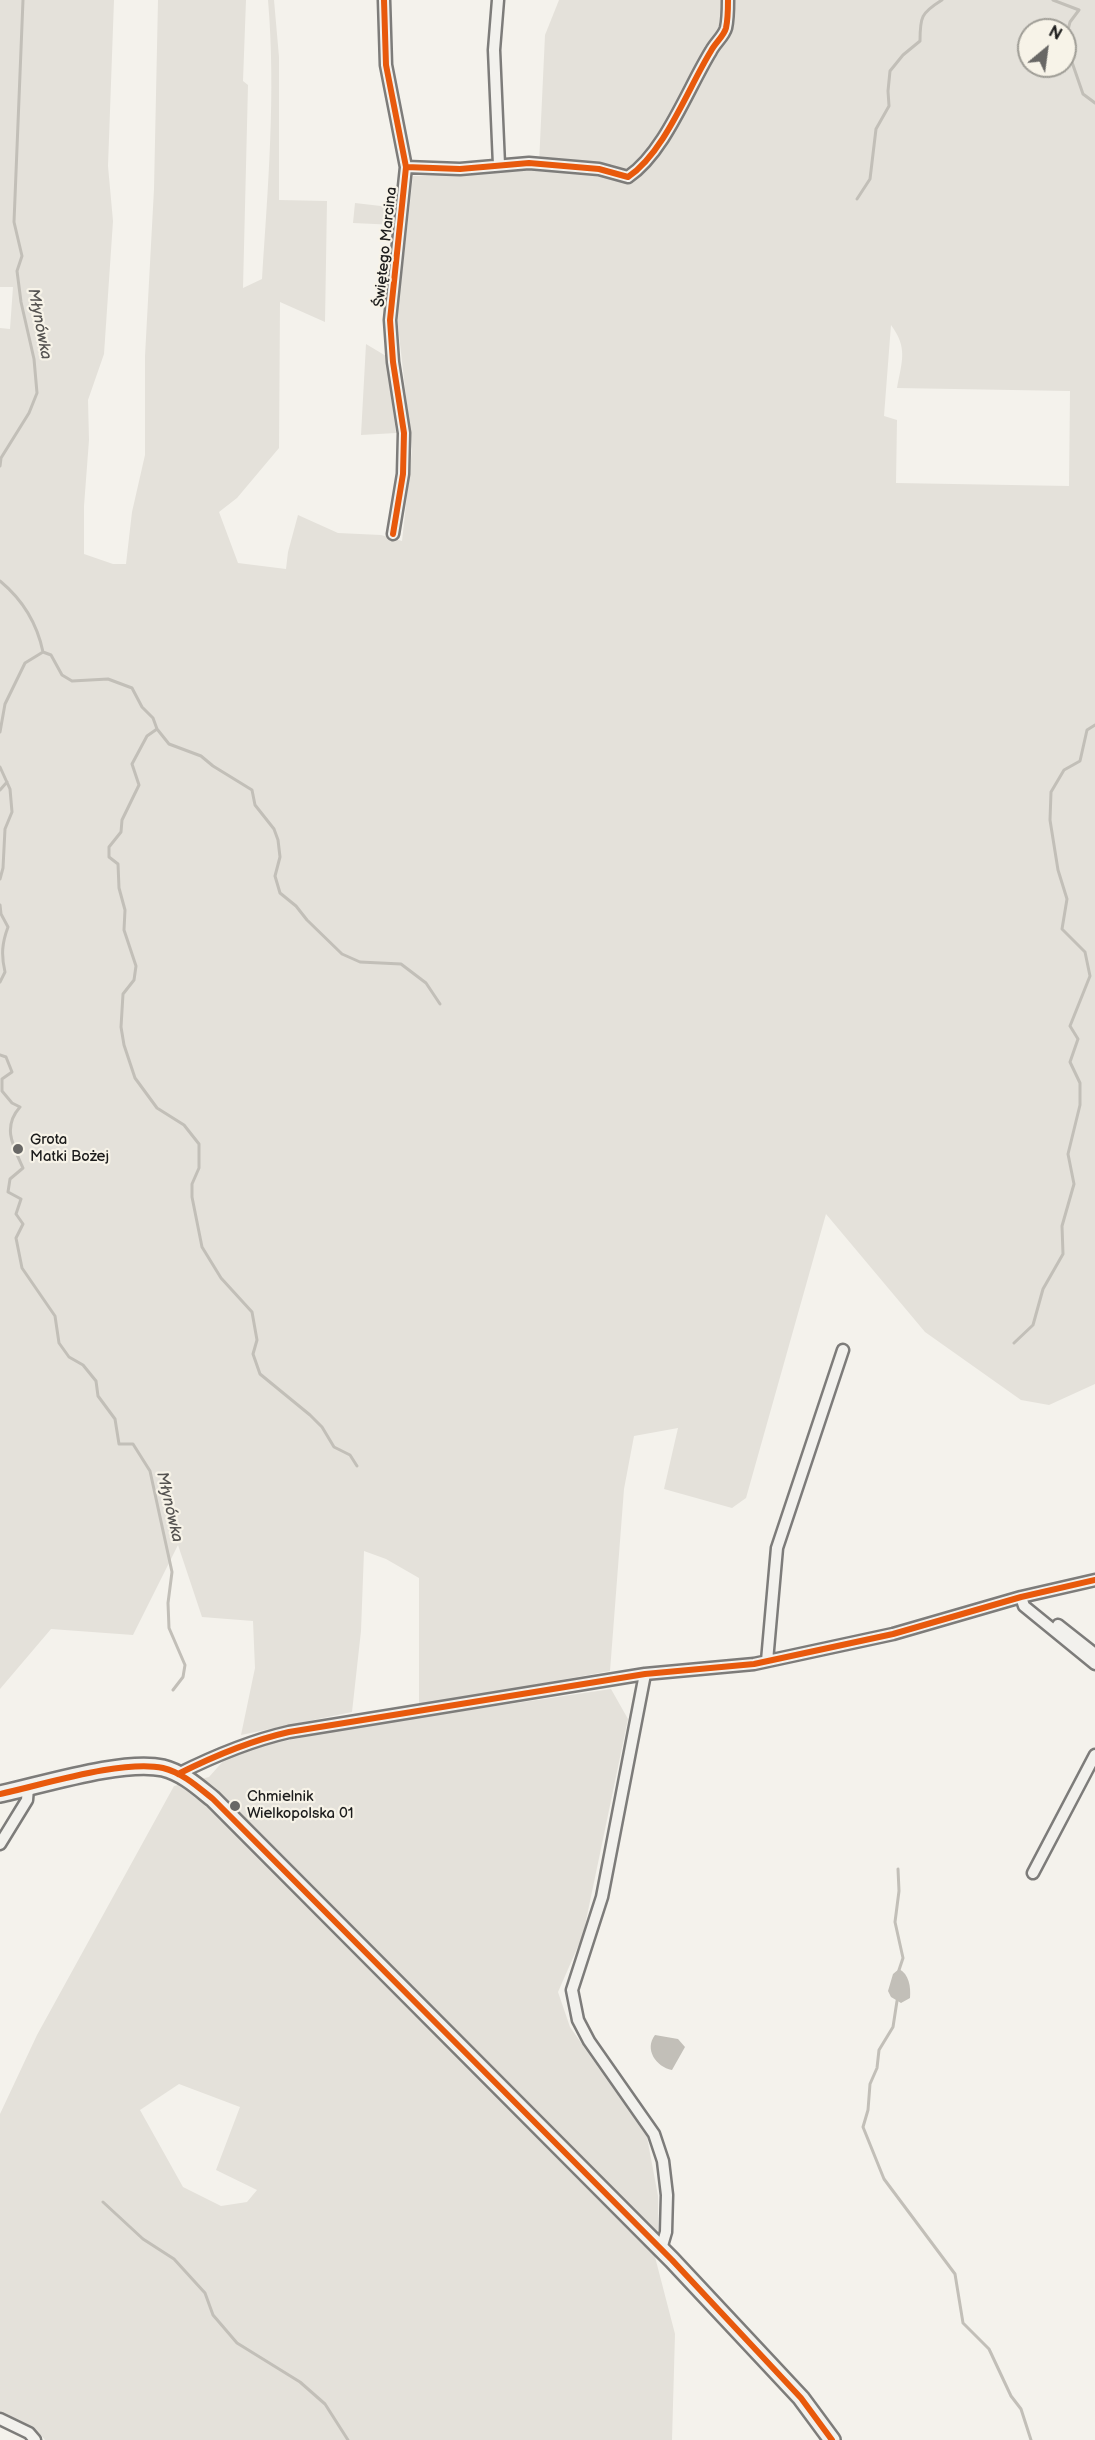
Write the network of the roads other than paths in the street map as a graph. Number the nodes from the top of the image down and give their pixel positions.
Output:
1 (384, 0) edge
2 (498, 0) edge
3 (728, 0) edge
4 (499, 165) junction
5 (406, 168) junction
6 (393, 534) dead end
7 (843, 1350) dead end
8 (1095, 1580) edge
9 (1022, 1599) junction
10 (1095, 1654) edge
11 (767, 1661) junction
12 (1095, 1664) edge
13 (645, 1674) junction
14 (1095, 1755) edge
15 (178, 1774) junction
16 (28, 1788) junction
17 (0, 1794) edge
18 (0, 1844) edge
19 (1033, 1873) dead end
20 (661, 2249) junction
21 (0, 2419) edge
22 (35, 2440) edge
23 (832, 2440) edge

1 - 5 street, Świętego Marcina
2 - 4 street
3 - 4 street
4 - 5 street
5 - 6 street, Świętego Marcina
7 - 11 street
8 - 9 street
9 - 10 street
9 - 11 street
9 - 12 street
11 - 13 street
13 - 15 street
13 - 20 street
14 - 19 street
15 - 16 street
15 - 20 street
16 - 17 street
16 - 18 street
20 - 23 street
21 - 22 street

